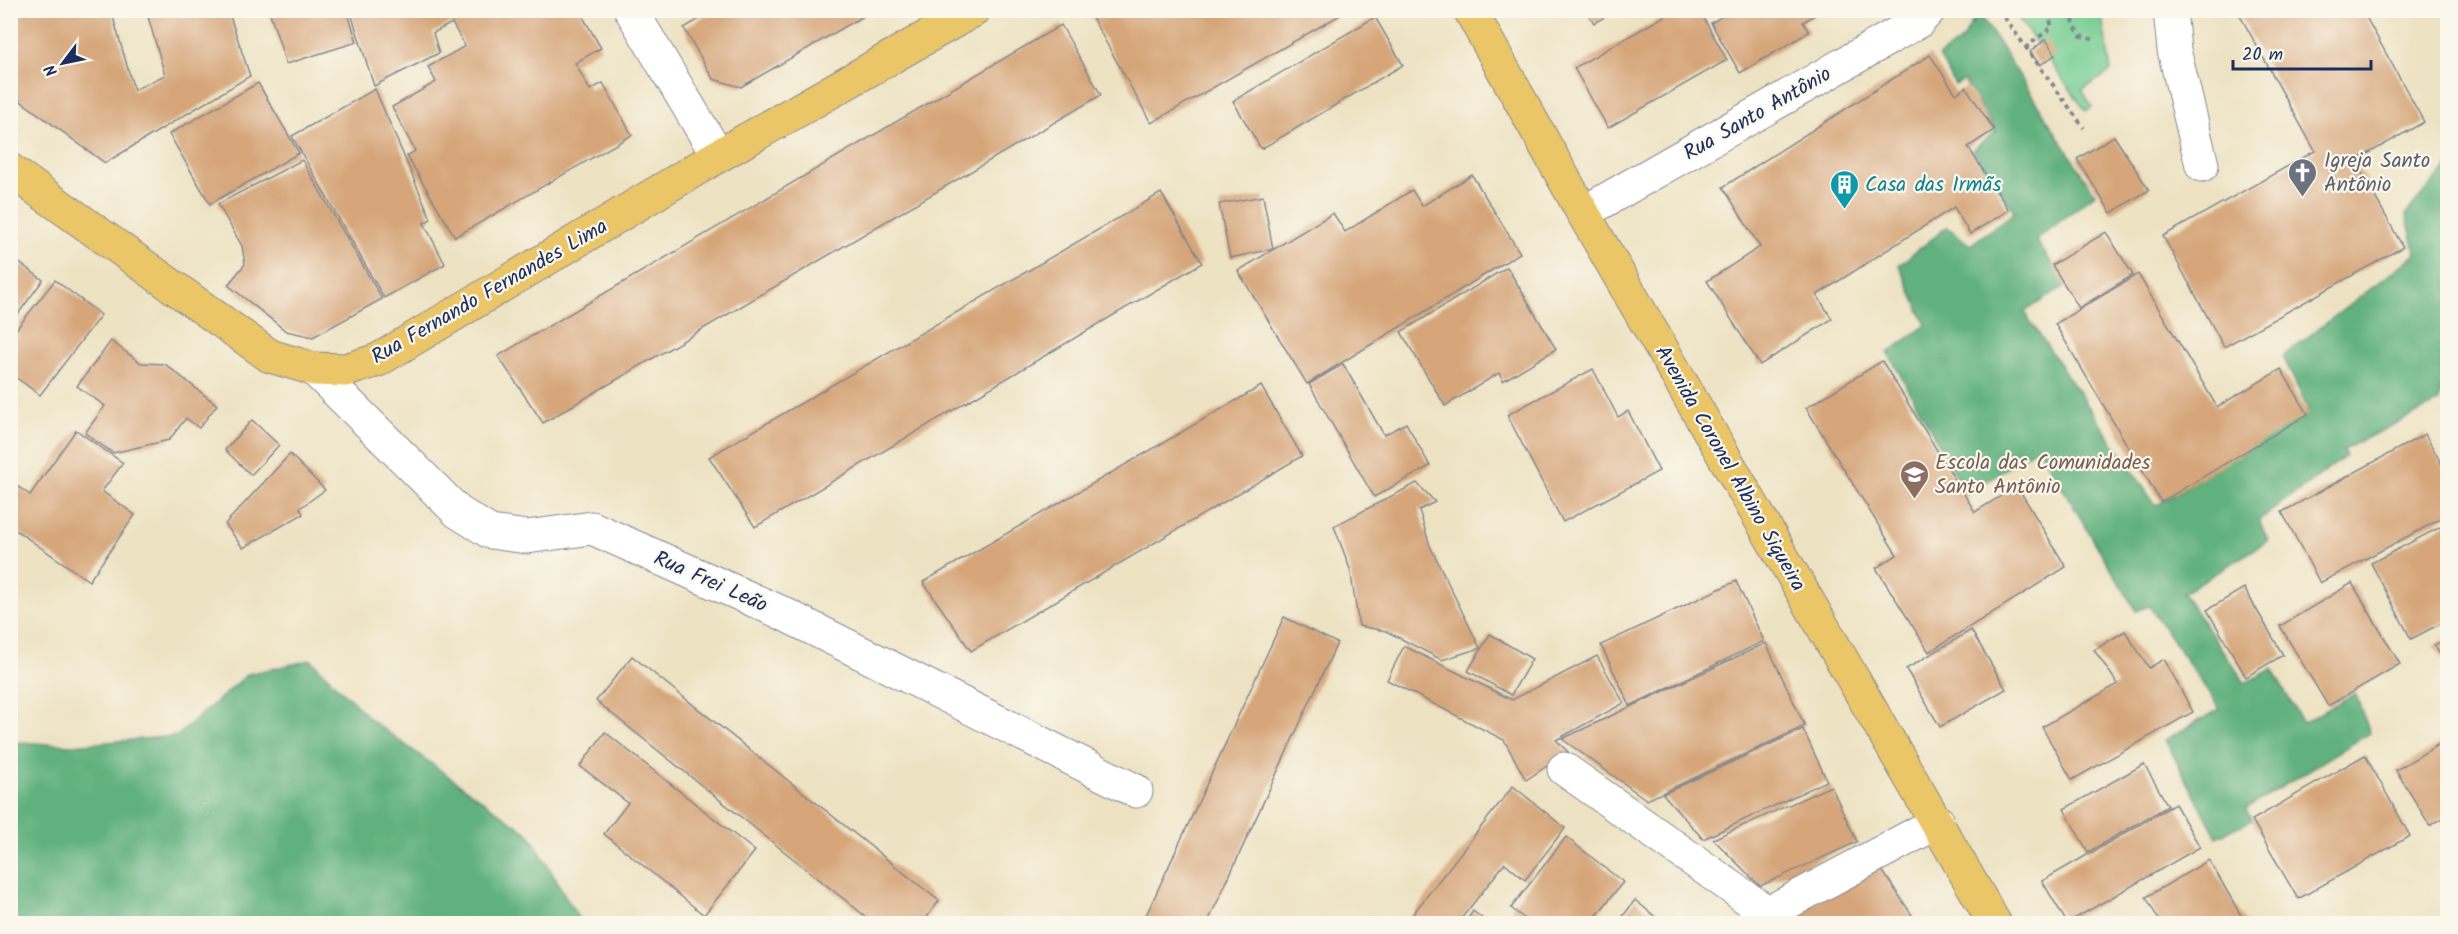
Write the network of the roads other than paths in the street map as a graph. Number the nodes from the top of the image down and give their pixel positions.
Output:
1 (631, 10) edge
2 (974, 10) edge
3 (1470, 10) edge
4 (1929, 10) edge
5 (2170, 10) edge
6 (718, 156) junction
7 (2202, 165) dead end
8 (10, 170) edge
9 (1583, 213) junction
10 (314, 369) junction
11 (1564, 769) dead end
12 (1136, 791) dead end
13 (1938, 822) junction
14 (1765, 918) edge
15 (1995, 924) edge

1 - 6 street
2 - 6 main road, Rua Fernando Fernandes Lima
3 - 9 main road, Avenida Coronel Albino Siqueira
4 - 9 street, Rua Santo Antônio
5 - 7 street
6 - 10 main road, Rua Fernando Fernandes Lima
8 - 10 main road, Rua Fernando Fernandes Lima
9 - 13 main road, Avenida Coronel Albino Siqueira
10 - 12 street, Rua Frei Leão
11 - 14 street
13 - 14 street
13 - 15 main road, Avenida Coronel Albino Siqueira

